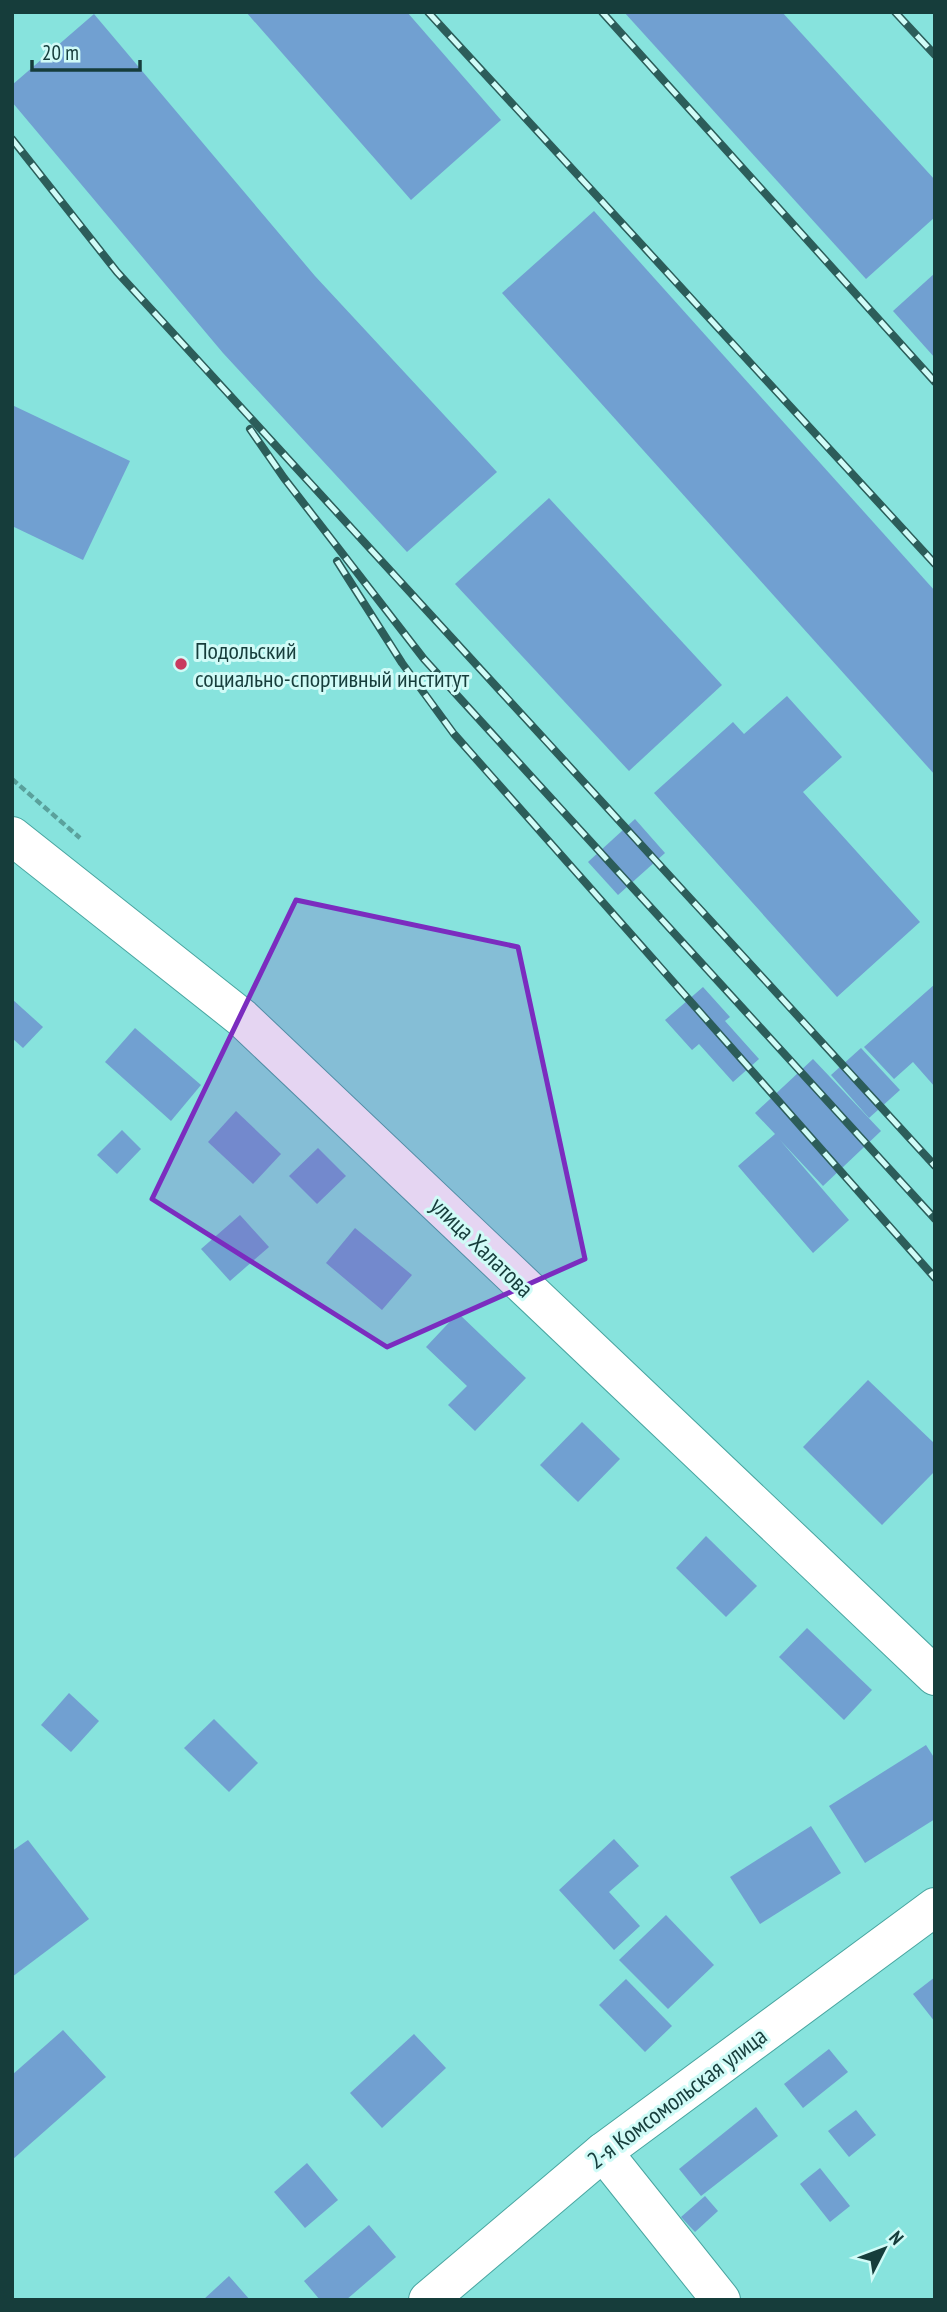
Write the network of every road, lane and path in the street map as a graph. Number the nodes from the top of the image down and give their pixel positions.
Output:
1 (12, 836) edge
2 (935, 1676) edge
3 (935, 1907) edge
4 (603, 2152) junction
5 (428, 2300) edge
6 (721, 2300) edge

1 - 2 street, улица Халатова
3 - 4 street, 2-я Комсомольская улица
4 - 5 street, 2-я Комсомольская улица
4 - 6 street

